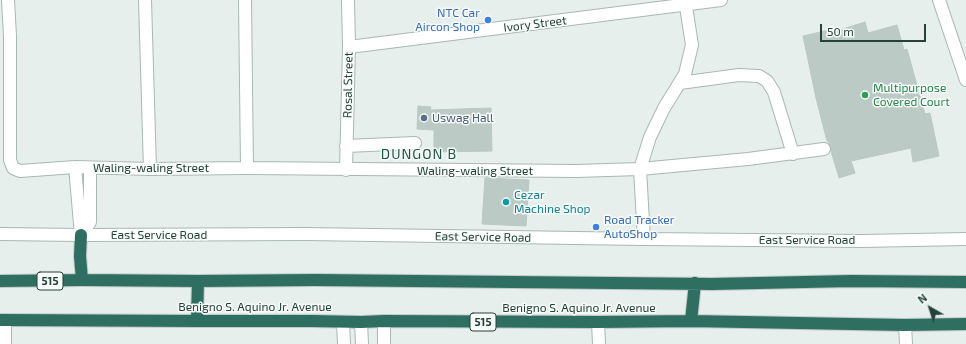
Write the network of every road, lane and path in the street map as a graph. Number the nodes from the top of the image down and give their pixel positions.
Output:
1 (8, 0) edge
2 (145, 0) edge
3 (245, 0) edge
4 (348, 0) edge
5 (721, 0) edge
6 (939, 0) edge
7 (685, 2) edge
8 (349, 47) junction
9 (966, 80) edge
10 (680, 83) junction
11 (415, 144) dead end
12 (346, 146) junction
13 (824, 149) dead end
14 (793, 154) junction
15 (75, 167) junction
16 (90, 168) junction
17 (247, 168) junction
18 (150, 169) junction
19 (640, 169) junction
20 (346, 170) junction
21 (0, 234) edge
22 (81, 235) junction
23 (966, 239) edge
24 (644, 240) junction
25 (82, 280) junction
26 (0, 281) edge
27 (198, 281) junction
28 (966, 282) edge
29 (695, 283) junction
30 (2, 320) edge
31 (197, 321) junction
32 (384, 321) junction
33 (691, 321) junction
34 (343, 322) junction
35 (361, 322) junction
36 (598, 322) junction
37 (905, 324) junction
38 (966, 324) edge
39 (5, 344) edge
40 (344, 344) edge
41 (362, 344) edge
42 (384, 344) edge
43 (599, 344) edge
44 (906, 344) edge

1 - 15 street, Waling-waling Street
2 - 18 street
3 - 17 street
4 - 8 street, Rosal Street
5 - 7 street, Ivory Street
6 - 9 street
7 - 8 street, Ivory Street
7 - 10 street
8 - 12 street, Rosal Street
10 - 14 street
10 - 19 street
11 - 12 street
12 - 20 street, Rosal Street
13 - 14 street, Waling-waling Street
14 - 19 street, Waling-waling Street
15 - 16 street, Waling-waling Street
15 - 22 street
16 - 18 street, Waling-waling Street
16 - 22 street
17 - 18 street, Waling-waling Street
17 - 20 street, Waling-waling Street
19 - 20 street, Waling-waling Street
19 - 24 street
21 - 22 street, East Service Road
22 - 24 street, East Service Road
22 - 25 highway
23 - 24 street, East Service Road
25 - 26 highway, 515
25 - 27 highway, 515
27 - 29 highway, 515
27 - 31 highway
28 - 29 highway, 515
29 - 33 highway
30 - 31 highway, Benigno S. Aquino Jr. Avenue / 515
30 - 39 street
31 - 34 highway, Benigno S. Aquino Jr. Avenue / 515
32 - 35 highway, Benigno S. Aquino Jr. Avenue / 515
32 - 36 highway, Benigno S. Aquino Jr. Avenue / 515
32 - 42 street
33 - 36 highway, Benigno S. Aquino Jr. Avenue / 515
33 - 37 highway, Benigno S. Aquino Jr. Avenue / 515
34 - 35 highway, Benigno S. Aquino Jr. Avenue / 515
34 - 40 street
35 - 41 street
36 - 43 street
37 - 38 highway, Benigno S. Aquino Jr. Avenue / 515
37 - 44 street

